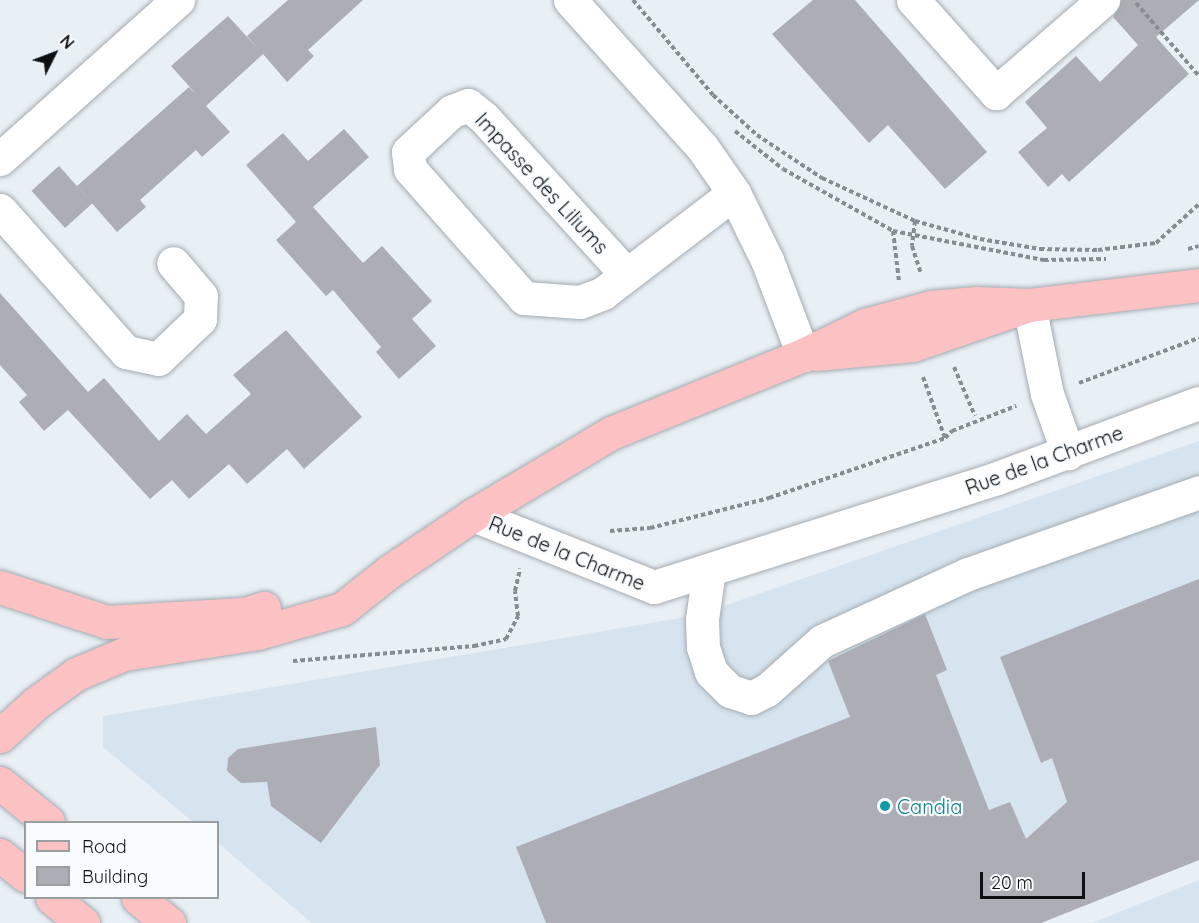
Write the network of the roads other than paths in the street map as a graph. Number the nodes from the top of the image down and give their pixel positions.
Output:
1 (178, 0) edge
2 (913, 0) edge
3 (1103, 0) edge
4 (579, 3) edge
5 (0, 159) edge
6 (734, 193) junction
7 (0, 210) edge
8 (172, 263) dead end
9 (626, 274) junction
10 (1199, 285) edge
11 (1029, 305) junction
12 (803, 355) junction
13 (1199, 403) edge
14 (1068, 453) junction
15 (1199, 492) edge
16 (473, 515) junction
17 (709, 570) junction
18 (390, 571) junction
19 (0, 586) edge
20 (0, 736) edge
21 (0, 783) edge
22 (38, 815) edge
23 (0, 855) edge
24 (24, 874) edge
25 (54, 899) edge
26 (140, 899) edge
27 (83, 923) edge
28 (169, 923) edge

1 - 5 street
2 - 3 street
4 - 6 street
6 - 9 street, Impasse des Liliums
6 - 12 street
7 - 8 street
9 - 9 street, Impasse des Liliums
10 - 11 main road, Rue de la Charme
11 - 12 main road, Rue de la Charme
11 - 14 street
12 - 16 main road, Rue de la Charme
13 - 14 street, Rue de la Charme
14 - 17 street, Rue de la Charme
15 - 17 street
16 - 17 street, Rue de la Charme
16 - 18 main road
18 - 19 main road
18 - 20 main road
21 - 22 main road
23 - 24 main road
25 - 27 main road
26 - 28 main road

